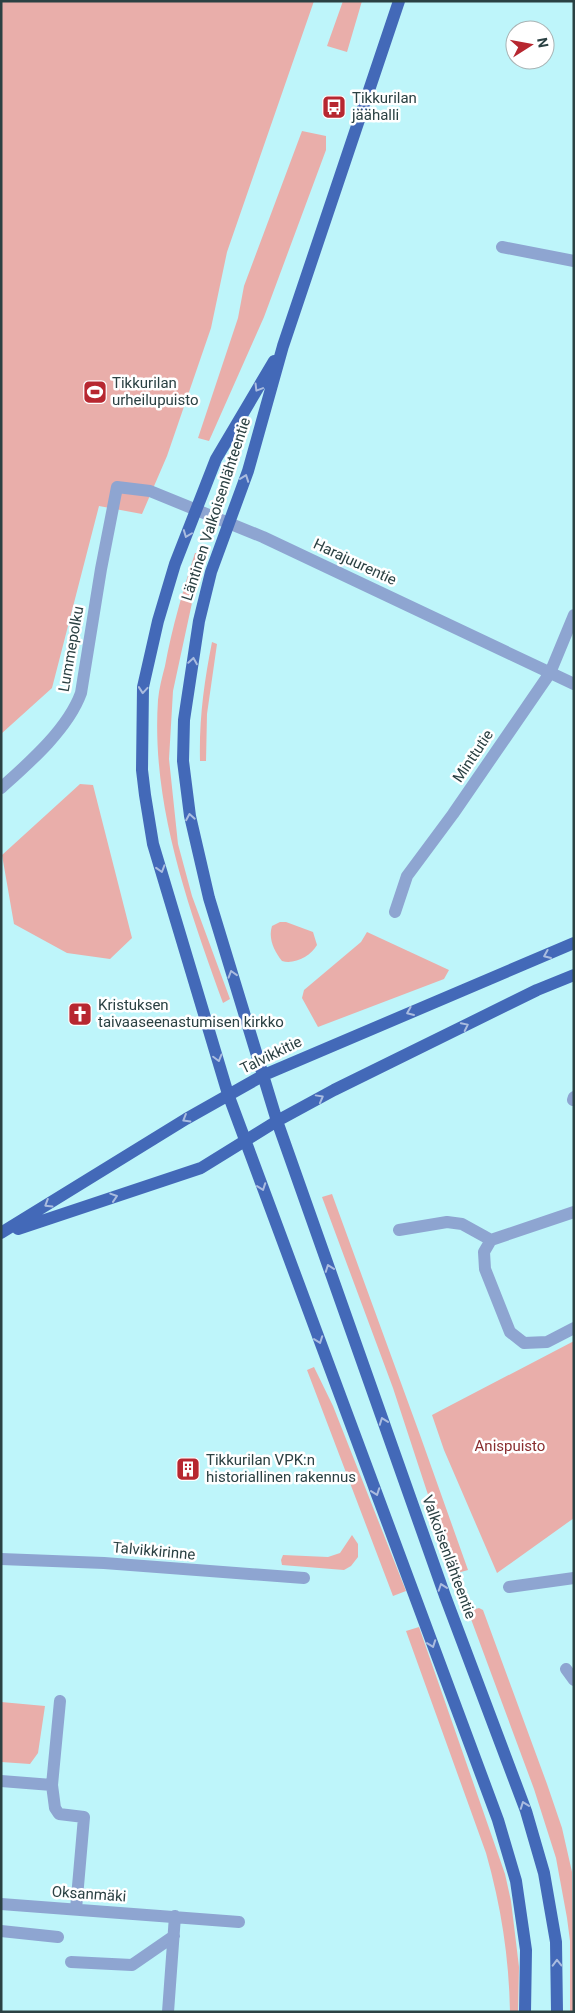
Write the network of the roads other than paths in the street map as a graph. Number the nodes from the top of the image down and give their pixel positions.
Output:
1 (398, 1) edge
2 (502, 247) dead end
3 (574, 261) edge
4 (283, 346) junction
5 (117, 487) joint
6 (196, 510) junction
7 (228, 524) junction
8 (574, 614) edge
9 (550, 673) junction
10 (574, 684) edge
11 (1, 788) edge
12 (396, 912) dead end
13 (574, 943) edge
14 (574, 975) edge
15 (264, 1075) junction
16 (228, 1094) junction
17 (277, 1121) junction
18 (245, 1142) junction
19 (574, 1212) edge
20 (399, 1230) dead end
21 (1, 1234) edge
22 (491, 1240) junction
23 (574, 1328) edge
24 (1, 1559) edge
25 (304, 1578) dead end
26 (574, 1578) edge
27 (508, 1587) dead end
28 (566, 1669) dead end
29 (574, 1680) edge
30 (60, 1702) dead end
31 (1, 1781) edge
32 (52, 1785) junction
33 (1, 1904) edge
34 (76, 1909) junction
35 (175, 1916) junction
36 (240, 1922) dead end
37 (1, 1931) edge
38 (174, 1936) junction
39 (58, 1937) dead end
40 (71, 1962) dead end
41 (168, 2012) edge
42 (526, 2012) edge
43 (557, 2012) edge

1 - 4 main road, Läntinen Valkoisenlähteentie
2 - 3 street
4 -> 6 main road, Läntinen Valkoisenlähteentie
7 -> 4 main road, Läntinen Valkoisenlähteentie
5 - 6 street, Harajuurentie
5 - 11 street, Lummepolku
6 - 7 street, Harajuurentie
6 -> 16 main road, Läntinen Valkoisenlähteentie
7 - 9 street, Harajuurentie
15 -> 7 main road, Läntinen Valkoisenlähteentie
8 - 9 street, Minttutie
9 - 10 street, Harajuurentie
9 - 12 street, Minttutie
13 -> 15 main road, Talvikkitie
17 -> 14 main road, Talvikkitie
15 - 16 main road, Talvikkitie
15 - 17 main road, Läntinen Valkoisenlähteentie
16 - 18 main road, Läntinen Valkoisenlähteentie
16 -> 21 main road, Talvikkitie
17 - 18 main road, Talvikkitie
43 -> 17 main road, Valkoisenlähteentie
21 -> 18 main road, Talvikkitie
18 -> 42 main road
19 - 22 street
20 - 22 street
22 - 23 street
24 - 25 street, Talvikkirinne
26 - 27 street
28 - 29 street
30 - 32 street
31 - 32 street
32 - 34 street
33 - 34 street, Oksanmäki
34 - 35 street, Oksanmäki
35 - 36 street, Oksanmäki
35 - 38 street
37 - 39 street
38 - 40 street
38 - 41 street

